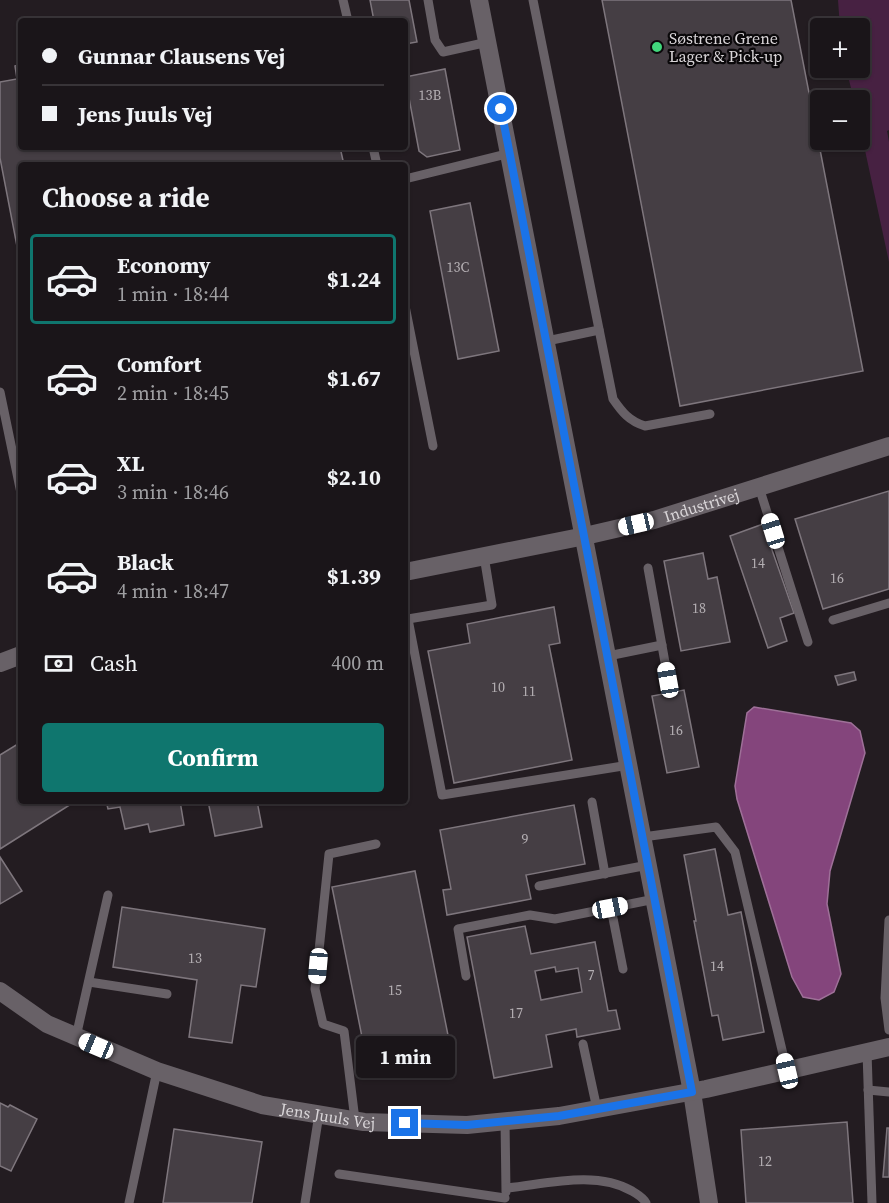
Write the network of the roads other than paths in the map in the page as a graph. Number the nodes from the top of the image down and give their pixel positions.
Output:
1 (343, 0) edge
2 (428, 0) edge
3 (479, 0) edge
4 (533, 0) edge
5 (347, 18) edge
6 (488, 42) junction
7 (510, 153) junction
8 (408, 178) edge
9 (408, 321) edge
10 (599, 330) junction
11 (547, 341) junction
12 (0, 392) edge
13 (710, 414) dead end
14 (433, 446) dead end
15 (889, 446) edge
16 (18, 479) edge
17 (759, 487) junction
18 (585, 536) junction
19 (484, 556) junction
20 (648, 568) dead end
21 (408, 571) edge
22 (889, 603) edge
23 (832, 620) dead end
24 (808, 642) dead end
25 (662, 645) junction
26 (18, 656) edge
27 (608, 656) junction
28 (0, 663) edge
29 (668, 680) dead end
30 (629, 765) junction
31 (592, 802) dead end
32 (643, 837) junction
33 (376, 844) dead end
34 (648, 865) junction
35 (605, 874) junction
36 (539, 886) dead end
37 (108, 895) dead end
38 (655, 899) junction
39 (610, 908) junction
40 (889, 920) edge
41 (623, 969) dead end
42 (466, 976) dead end
43 (89, 982) junction
44 (0, 991) edge
45 (167, 994) dead end
46 (889, 1029) edge
47 (76, 1037) junction
48 (583, 1044) dead end
49 (889, 1047) edge
50 (867, 1052) junction
51 (157, 1071) junction
52 (787, 1071) junction
53 (868, 1090) junction
54 (692, 1092) junction
55 (889, 1092) edge
56 (597, 1109) junction
57 (319, 1114) junction
58 (355, 1120) junction
59 (505, 1121) junction
60 (339, 1174) dead end
61 (506, 1197) edge
62 (129, 1203) edge
63 (305, 1203) edge
64 (646, 1203) edge
65 (709, 1203) edge
66 (872, 1203) edge

1 - 5 lane
2 - 6 lane
3 - 6 street
4 - 10 lane
6 - 7 street
7 - 8 lane
7 - 11 street
9 - 14 lane
10 - 11 lane
10 - 13 lane
11 - 18 street
12 - 16 lane
15 - 17 street, Industrivej
17 - 18 street, Industrivej
17 - 24 lane
18 - 19 street, Industrivej
18 - 27 street
19 - 21 street, Industrivej
19 - 30 lane
20 - 25 lane
22 - 23 lane
25 - 27 lane
25 - 29 lane
26 - 28 street
27 - 30 street
30 - 32 street
31 - 35 lane
32 - 34 street
32 - 52 lane
33 - 58 lane
34 - 35 lane
34 - 38 street
35 - 36 lane
37 - 43 lane
38 - 39 lane
38 - 54 street
39 - 41 lane
39 - 42 lane
40 - 46 lane
43 - 45 lane
43 - 47 lane
44 - 47 street, Jens Juuls Vej
47 - 51 street, Jens Juuls Vej
48 - 56 lane
49 - 50 street, Jens Juuls Vej
50 - 52 street, Jens Juuls Vej
50 - 53 lane
51 - 57 street, Jens Juuls Vej
51 - 62 lane
52 - 54 street, Jens Juuls Vej
53 - 55 lane
53 - 66 lane
54 - 56 street, Jens Juuls Vej
54 - 65 street
56 - 59 street, Jens Juuls Vej
57 - 58 street, Jens Juuls Vej
57 - 63 lane
58 - 59 street, Jens Juuls Vej
59 - 61 lane
60 - 61 lane
61 - 64 lane

